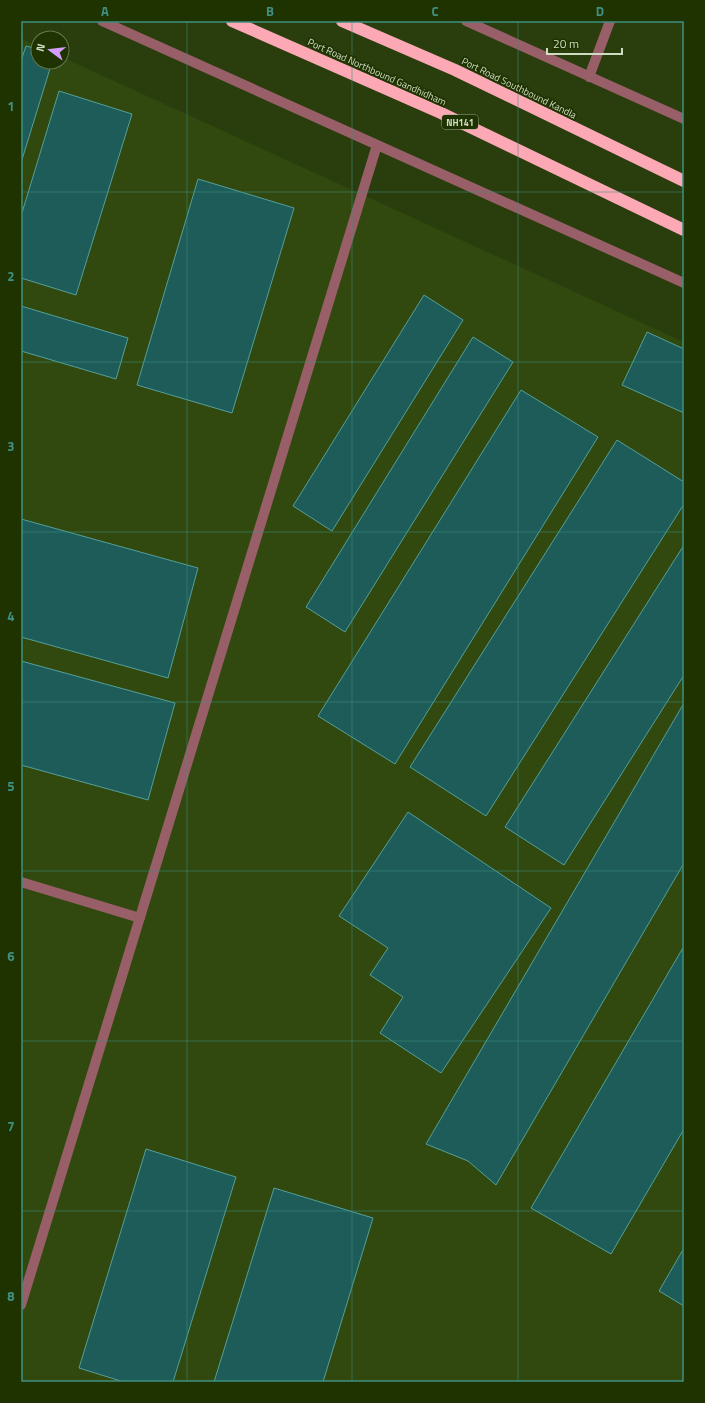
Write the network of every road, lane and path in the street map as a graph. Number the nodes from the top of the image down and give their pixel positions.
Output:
1 (102, 21) edge
2 (232, 21) edge
3 (342, 21) edge
4 (466, 21) edge
5 (610, 21) edge
6 (589, 77) junction
7 (684, 119) edge
8 (377, 144) junction
9 (684, 181) edge
10 (684, 230) edge
11 (684, 283) edge
12 (21, 882) edge
13 (140, 918) junction
14 (21, 1305) edge

1 - 8 street
2 - 10 highway, Port Road Northbound Gandhidham / NH141
3 - 9 highway, Port Road Southbound Kandla
4 - 6 street
5 - 6 street
6 - 7 street
8 - 11 street
8 - 13 street
12 - 13 street
13 - 14 street

